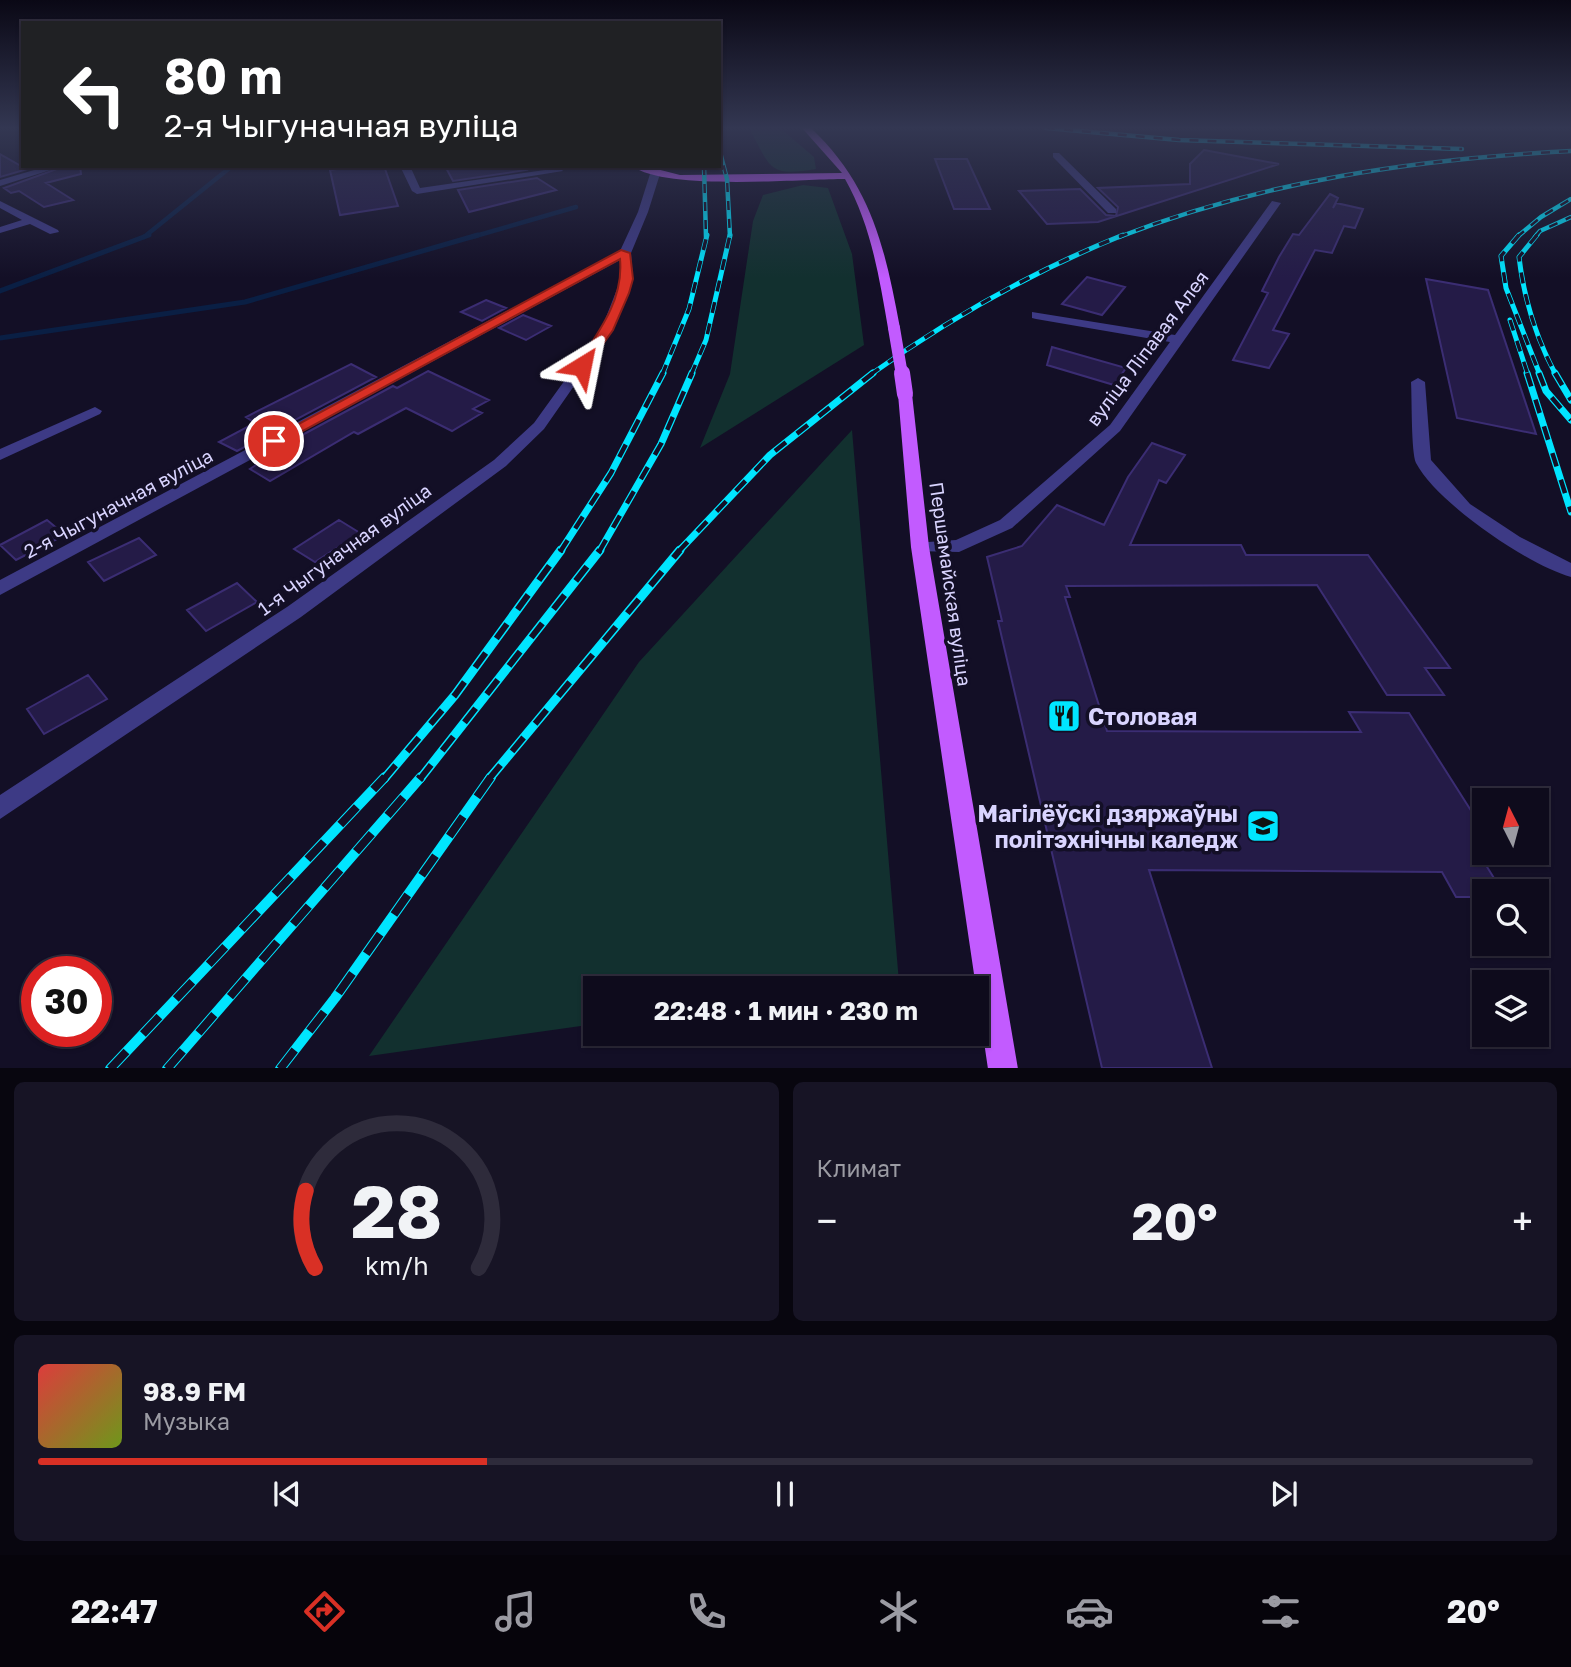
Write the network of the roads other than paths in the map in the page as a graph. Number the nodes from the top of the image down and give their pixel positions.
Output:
1 (18, 178) edge
2 (411, 178) edge
3 (510, 178) edge
4 (654, 178) edge
5 (710, 178) edge
6 (774, 178) edge
7 (849, 178) edge
8 (1079, 178) edge
9 (0, 183) edge
10 (1276, 203) dead end
11 (0, 204) edge
12 (1112, 211) dead end
13 (29, 221) junction
14 (0, 230) edge
15 (54, 232) dead end
16 (625, 253) junction
17 (1036, 315) dead end
18 (1179, 340) junction
19 (1418, 382) dead end
20 (95, 411) dead end
21 (0, 455) edge
22 (920, 548) junction
23 (1571, 571) edge
24 (0, 588) edge
25 (0, 808) edge
26 (1003, 1068) edge

1 - 9 street
2 - 3 street
4 - 16 street
5 - 6 main road
7 - 22 main road, Першамайская вуліца, bridge
8 - 12 street
10 - 18 street, вуліца Ліпавая Алея
11 - 13 street
13 - 14 street
13 - 15 street
16 - 24 street, 2-я Чыгуначная вуліца
16 - 25 street, 1-я Чыгуначная вуліца
17 - 18 street
18 - 22 street, вуліца Ліпавая Алея
19 - 23 street
20 - 21 street
22 - 26 main road, Першамайская вуліца

